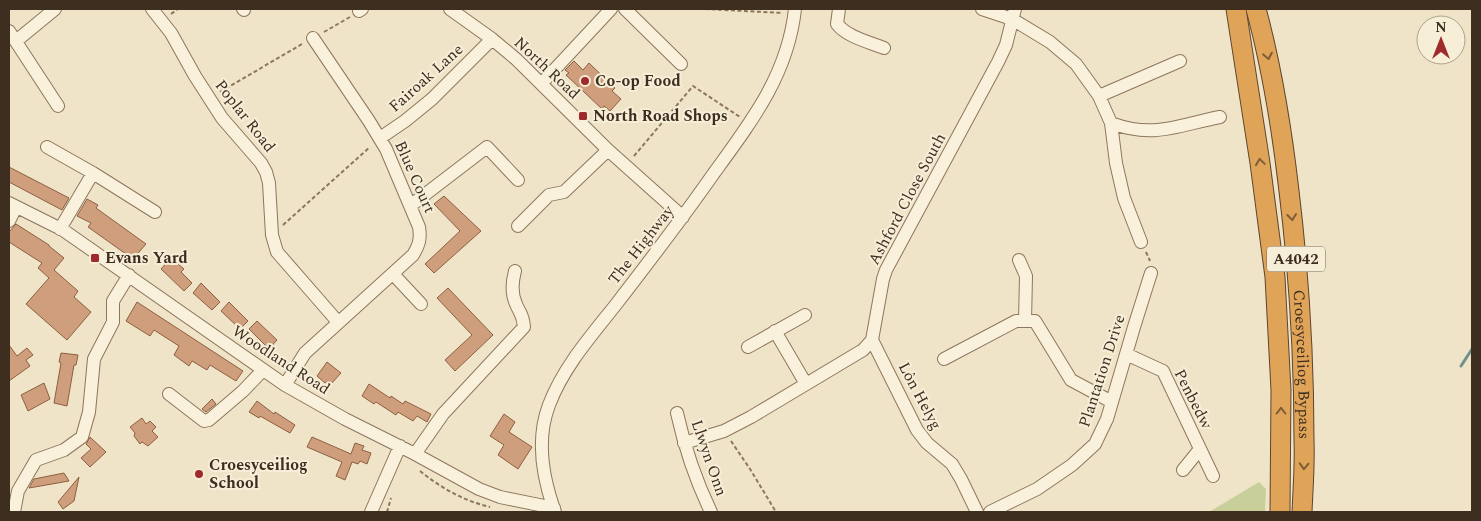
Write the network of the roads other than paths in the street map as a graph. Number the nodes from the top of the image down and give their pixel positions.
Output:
1 (152, 9) edge
2 (450, 9) edge
3 (611, 9) edge
4 (625, 9) edge
5 (839, 9) edge
6 (982, 9) edge
7 (1236, 9) edge
8 (1256, 9) edge
9 (52, 10) edge
10 (795, 11) edge
11 (1013, 14) edge
12 (12, 36) edge
13 (313, 38) road end
14 (492, 39) junction
15 (884, 48) dead end
16 (1180, 61) dead end
17 (680, 64) dead end
18 (542, 83) junction
19 (1099, 96) junction
20 (58, 106) dead end
21 (1220, 117) dead end
22 (1111, 123) junction
23 (380, 138) junction
24 (47, 147) dead end
25 (608, 150) junction
26 (93, 173) junction
27 (518, 180) dead end
28 (13, 205) edge
29 (410, 206) junction
30 (154, 212) dead end
31 (683, 217) junction
32 (9, 221) edge
33 (518, 226) dead end
34 (60, 229) junction
35 (1141, 242) road end
36 (1020, 260) dead end
37 (515, 271) dead end
38 (1151, 273) road end
39 (393, 274) junction
40 (129, 276) junction
41 (420, 304) dead end
42 (804, 315) dead end
43 (1024, 321) junction
44 (338, 322) junction
45 (775, 331) junction
46 (872, 340) junction
47 (748, 347) dead end
48 (1126, 354) junction
49 (944, 359) dead end
50 (264, 370) junction
51 (285, 384) junction
52 (806, 384) junction
53 (169, 394) dead end
54 (1112, 402) junction
55 (677, 413) dead end
56 (684, 443) junction
57 (400, 446) junction
58 (1200, 450) junction
59 (414, 454) junction
60 (1183, 470) dead end
61 (1213, 476) dead end
62 (555, 510) edge
63 (14, 512) edge
64 (372, 512) edge
65 (711, 512) edge
66 (976, 512) edge
67 (990, 512) edge
68 (1280, 512) edge
69 (1302, 512) edge

1 - 44 street, Poplar Road
2 - 14 street, North Road
3 - 18 street
4 - 17 street
5 - 15 street
6 - 11 street
68 -> 7 highway, Croesyceiliog Bypass / A4042
8 -> 69 highway, Croesyceiliog Bypass / A4042
9 - 12 street
10 - 31 street, The Highway
11 - 19 street
11 - 46 street, Ashford Close South
12 - 20 street
13 - 23 street, Blue Court
14 - 18 street, North Road
14 - 23 street, Fairoak Lane
16 - 19 street
18 - 25 street, North Road
19 - 22 street
21 - 22 street
22 - 35 street
23 - 29 street, Blue Court
24 - 26 street
25 - 31 street, North Road
25 - 33 street
26 - 30 street
26 - 34 street
27 - 29 street
28 - 32 street
28 - 34 street, Woodland Road
29 - 39 street, Blue Court
31 - 62 street, The Highway
34 - 40 street, Woodland Road
36 - 43 street
37 - 59 street
38 - 48 street, Plantation Drive
39 - 41 street
39 - 44 street, Blue Court
40 - 50 street, Woodland Road
40 - 63 street
42 - 45 street
43 - 49 street
43 - 54 street
44 - 51 street, Blue Court
45 - 47 street
45 - 52 street
46 - 52 street
46 - 66 street, Lôn Helyg
48 - 54 street, Plantation Drive
48 - 58 street, Penbedw
50 - 51 street, Woodland Road
50 - 53 street
51 - 57 street, Woodland Road
52 - 56 street
54 - 67 street, Plantation Drive
55 - 56 street, Llwyn Onn
56 - 65 street, Llwyn Onn
57 - 59 street, Woodland Road
57 - 64 street
58 - 60 street
58 - 61 street, Penbedw
59 - 62 street, Woodland Road

